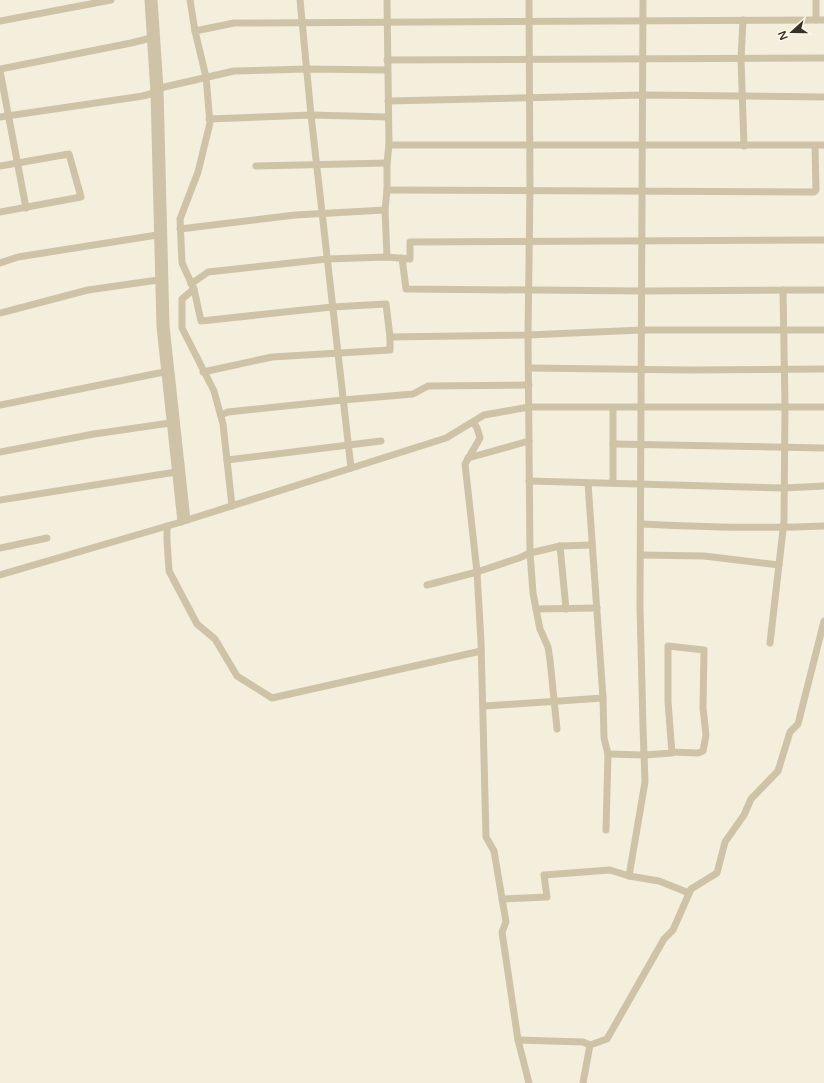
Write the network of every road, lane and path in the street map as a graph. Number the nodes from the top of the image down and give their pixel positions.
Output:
1 (110, 0) edge
2 (148, 0) edge
3 (154, 0) edge
4 (190, 0) edge
5 (300, 0) edge
6 (387, 0) edge
7 (529, 0) edge
8 (643, 0) edge
9 (816, 0) edge
10 (643, 20) junction
11 (743, 20) junction
12 (820, 20) edge
13 (0, 21) edge
14 (529, 21) junction
15 (302, 22) junction
16 (387, 22) junction
17 (195, 31) junction
18 (151, 38) junction
19 (824, 58) edge
20 (529, 59) junction
21 (643, 59) junction
22 (742, 59) junction
23 (387, 60) junction
24 (306, 69) junction
25 (0, 70) edge
26 (387, 70) junction
27 (206, 77) junction
28 (157, 91) junction
29 (643, 96) junction
30 (743, 96) junction
31 (824, 97) edge
32 (530, 98) junction
33 (388, 101) junction
34 (8, 115) junction
35 (310, 115) junction
36 (0, 117) edge
37 (388, 117) junction
38 (209, 119) junction
39 (389, 145) junction
40 (643, 145) junction
41 (530, 146) junction
42 (744, 146) junction
43 (815, 146) junction
44 (824, 146) edge
45 (18, 163) junction
46 (387, 163) junction
47 (316, 165) junction
48 (0, 166) edge
49 (256, 166) dead end
50 (387, 190) junction
51 (530, 190) junction
52 (643, 191) junction
53 (26, 208) junction
54 (385, 210) junction
55 (0, 212) edge
56 (322, 214) junction
57 (180, 229) junction
58 (157, 235) junction
59 (642, 240) junction
60 (824, 240) edge
61 (530, 242) junction
62 (387, 257) junction
63 (402, 258) junction
64 (327, 259) junction
65 (0, 263) edge
66 (158, 280) junction
67 (193, 287) junction
68 (782, 290) junction
69 (824, 290) edge
70 (528, 291) junction
71 (642, 291) junction
72 (332, 307) junction
73 (0, 313) edge
74 (642, 330) junction
75 (782, 330) junction
76 (824, 330) edge
77 (528, 335) junction
78 (390, 337) junction
79 (338, 353) junction
80 (529, 368) junction
81 (642, 369) junction
82 (824, 369) edge
83 (784, 370) junction
84 (164, 372) junction
85 (203, 372) junction
86 (528, 385) junction
87 (343, 400) junction
88 (0, 405) edge
89 (785, 406) junction
90 (529, 407) junction
91 (824, 407) edge
92 (613, 408) junction
93 (641, 408) junction
94 (221, 415) junction
95 (473, 422) junction
96 (170, 423) junction
97 (381, 441) dead end
98 (529, 441) junction
99 (613, 444) junction
100 (348, 445) junction
101 (641, 445) junction
102 (784, 448) junction
103 (824, 448) edge
104 (0, 452) edge
105 (468, 458) junction
106 (227, 460) junction
107 (350, 468) junction
108 (176, 472) junction
109 (529, 481) junction
110 (588, 483) junction
111 (613, 483) junction
112 (642, 484) junction
113 (824, 486) edge
114 (784, 488) junction
115 (0, 500) edge
116 (232, 506) junction
117 (184, 521) junction
118 (641, 524) junction
119 (168, 526) junction
120 (824, 526) edge
121 (783, 528) junction
122 (47, 538) dead end
123 (592, 545) junction
124 (560, 546) junction
125 (0, 548) edge
126 (530, 553) junction
127 (641, 555) junction
128 (779, 565) junction
129 (477, 572) junction
130 (0, 575) edge
131 (427, 585) dead end
132 (597, 608) junction
133 (536, 609) junction
134 (566, 609) junction
135 (824, 621) edge
136 (770, 643) dead end
137 (481, 651) junction
138 (603, 698) junction
139 (554, 700) junction
140 (484, 706) junction
141 (557, 729) dead end
142 (672, 752) junction
143 (608, 754) junction
144 (644, 755) junction
145 (606, 830) dead end
146 (629, 876) junction
147 (689, 893) junction
148 (502, 899) junction
149 (518, 1040) junction
150 (590, 1045) junction
151 (529, 1083) edge
152 (583, 1083) edge

1 - 13 street
2 - 18 street
3 - 28 street
4 - 17 street
5 - 15 street
6 - 16 street
7 - 14 street
8 - 10 street
9 - 12 street
10 - 11 street
10 - 14 street
10 - 21 street
11 - 12 street
11 - 22 street
14 - 16 street
14 - 20 street
15 - 16 street
15 - 17 street
15 - 24 street
16 - 23 street
17 - 27 street
18 - 25 street
18 - 28 street
19 - 22 street
20 - 21 street
20 - 23 street
20 - 32 street
21 - 22 street
21 - 29 street
22 - 30 street
23 - 26 street
24 - 26 street
24 - 27 street
24 - 35 street
25 - 34 street
26 - 33 street
27 - 28 street
27 - 38 street
28 - 34 street
28 - 58 street
28 - 117 street
29 - 30 street
29 - 32 street
29 - 40 street
30 - 31 street
30 - 42 street
32 - 33 street
32 - 41 street
33 - 37 street
34 - 36 street
34 - 45 street
35 - 37 street
35 - 38 street
35 - 47 street
37 - 39 street
38 - 57 street
39 - 41 street
39 - 46 street
40 - 41 street
40 - 42 street
40 - 52 street
41 - 51 street
42 - 43 street
43 - 44 street
43 - 52 street
45 - 48 street
45 - 53 street
45 - 53 street
46 - 47 street
46 - 50 street
47 - 49 street
47 - 56 street
50 - 51 street
50 - 54 street
51 - 52 street
51 - 61 street
52 - 59 street
53 - 55 street
54 - 56 street
54 - 62 street
56 - 57 street
56 - 64 street
57 - 67 street
58 - 65 street
58 - 66 street
59 - 60 street
59 - 61 street
59 - 71 street
61 - 63 street
61 - 70 street
62 - 63 street
62 - 64 street
63 - 70 street
64 - 67 street
64 - 72 street
66 - 73 street
66 - 84 street
67 - 72 street
67 - 85 street
68 - 69 street
68 - 71 street
68 - 75 street
70 - 71 street
70 - 77 street
71 - 74 street
72 - 78 street
72 - 79 street
74 - 75 street
74 - 77 street
74 - 81 street
75 - 76 street
75 - 83 street
77 - 78 street
77 - 80 street
78 - 79 street
79 - 85 street
79 - 87 street
80 - 81 street
80 - 86 street
81 - 83 street
81 - 93 street
82 - 83 street
83 - 89 street
84 - 88 street
84 - 96 street
85 - 94 street
86 - 87 street
86 - 90 street
87 - 94 street
87 - 100 street
89 - 91 street
89 - 93 street
89 - 102 street
90 - 92 street
90 - 95 street
90 - 98 street
92 - 93 street
92 - 99 street
93 - 101 street
94 - 106 street
95 - 105 street
95 - 107 street
96 - 104 street
96 - 108 street
97 - 100 street
98 - 105 street
98 - 109 street
99 - 101 street
99 - 111 street
100 - 106 street
100 - 107 street
101 - 102 street
101 - 112 street
102 - 103 street
102 - 114 street
105 - 129 street
106 - 116 street
107 - 116 street
108 - 115 street
108 - 117 street
109 - 110 street
109 - 126 street
110 - 111 street
110 - 123 street
111 - 112 street
112 - 114 street
112 - 118 street
113 - 114 street
114 - 121 street
116 - 117 street
117 - 119 street
118 - 121 street
118 - 127 street
119 - 130 street
119 - 137 street
120 - 121 street
121 - 128 street
122 - 125 street
123 - 124 street
123 - 132 street
124 - 126 street
124 - 134 street
126 - 129 street
126 - 133 street
127 - 128 street
127 - 144 street
128 - 136 street
129 - 131 street
129 - 137 street
132 - 134 street
132 - 138 street
133 - 134 street
133 - 139 street
135 - 147 street
137 - 140 street
138 - 139 street
138 - 143 street
139 - 140 street
139 - 141 street
140 - 148 street
142 - 142 street
142 - 144 street
143 - 144 street
143 - 145 street
144 - 146 street
146 - 147 street
146 - 148 street
147 - 150 street
148 - 149 street
149 - 150 street
149 - 151 street
150 - 152 street

